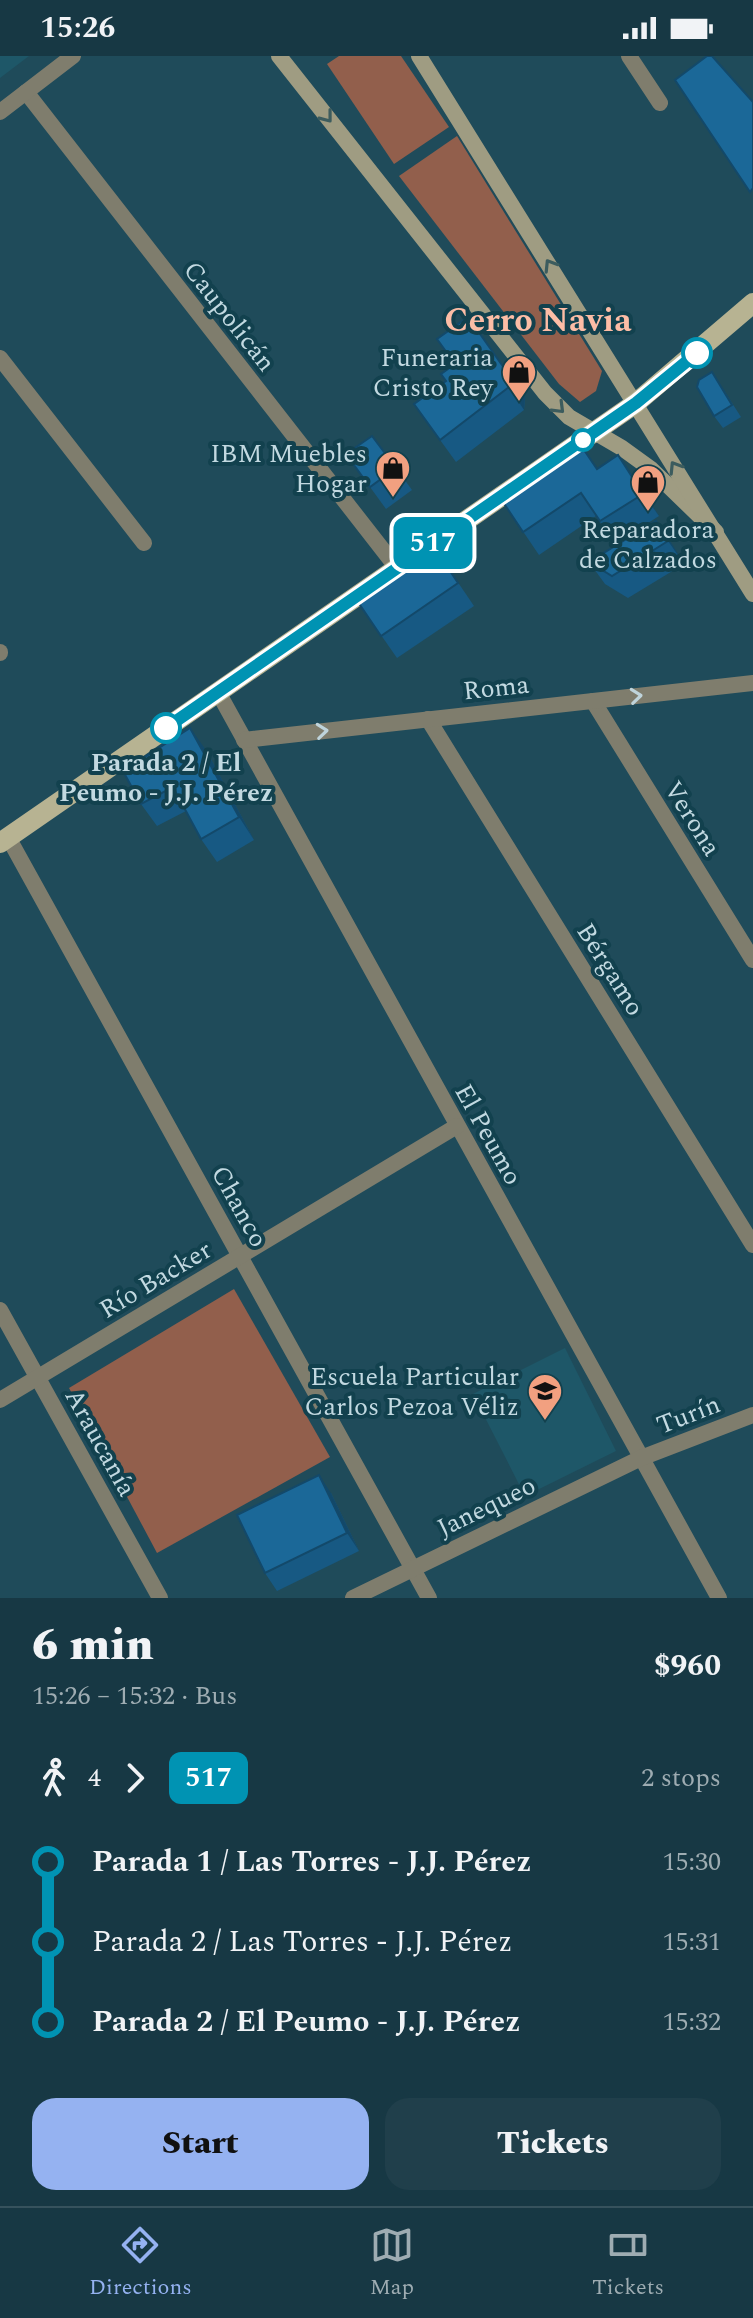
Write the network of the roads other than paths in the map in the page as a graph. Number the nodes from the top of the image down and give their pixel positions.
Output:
1 (73, 56) edge
2 (419, 56) edge
3 (629, 56) edge
4 (284, 58) edge
5 (26, 92) junction
6 (660, 103) dead end
7 (0, 112) edge
8 (753, 303) edge
9 (0, 358) edge
10 (636, 403) junction
11 (594, 432) junction
12 (716, 532) junction
13 (144, 543) dead end
14 (397, 568) junction
15 (753, 594) edge
16 (753, 683) edge
17 (218, 692) junction
18 (593, 701) junction
19 (428, 719) junction
20 (244, 740) junction
21 (4, 840) edge
22 (753, 960) edge
23 (457, 1126) junction
24 (753, 1245) edge
25 (240, 1256) junction
26 (0, 1310) edge
27 (38, 1378) junction
28 (0, 1400) edge
29 (753, 1415) edge
30 (641, 1458) junction
31 (413, 1569) junction
32 (160, 1598) edge
33 (353, 1598) edge
34 (429, 1598) edge
35 (719, 1598) edge

1 - 5 street
10 -> 2 main road
3 - 6 street
4 -> 11 main road
5 - 7 street
5 - 14 street, Caupolicán
8 - 10 main road
9 - 13 street
10 - 11 main road
12 -> 10 main road
11 - 12 main road
11 - 14 main road
12 - 15 main road
14 - 17 main road
18 -> 16 street, Roma
17 - 20 street, El Peumo
17 - 21 main road
18 - 19 street, Roma
18 - 22 street, Verona
20 -> 19 street, Roma
19 - 24 street, Bérgamo
20 - 23 street, El Peumo
21 - 25 street, Chanco
23 - 25 street, Río Backer
23 - 30 street, El Peumo
25 - 27 street, Río Backer
25 - 31 street, Chanco
26 - 27 street, Araucanía
27 - 28 street, Río Backer
27 - 32 street, Araucanía
29 - 30 street, Turín
30 - 31 street, Janequeo
30 - 35 street, El Peumo
31 - 33 street, Janequeo
31 - 34 street, Chanco

